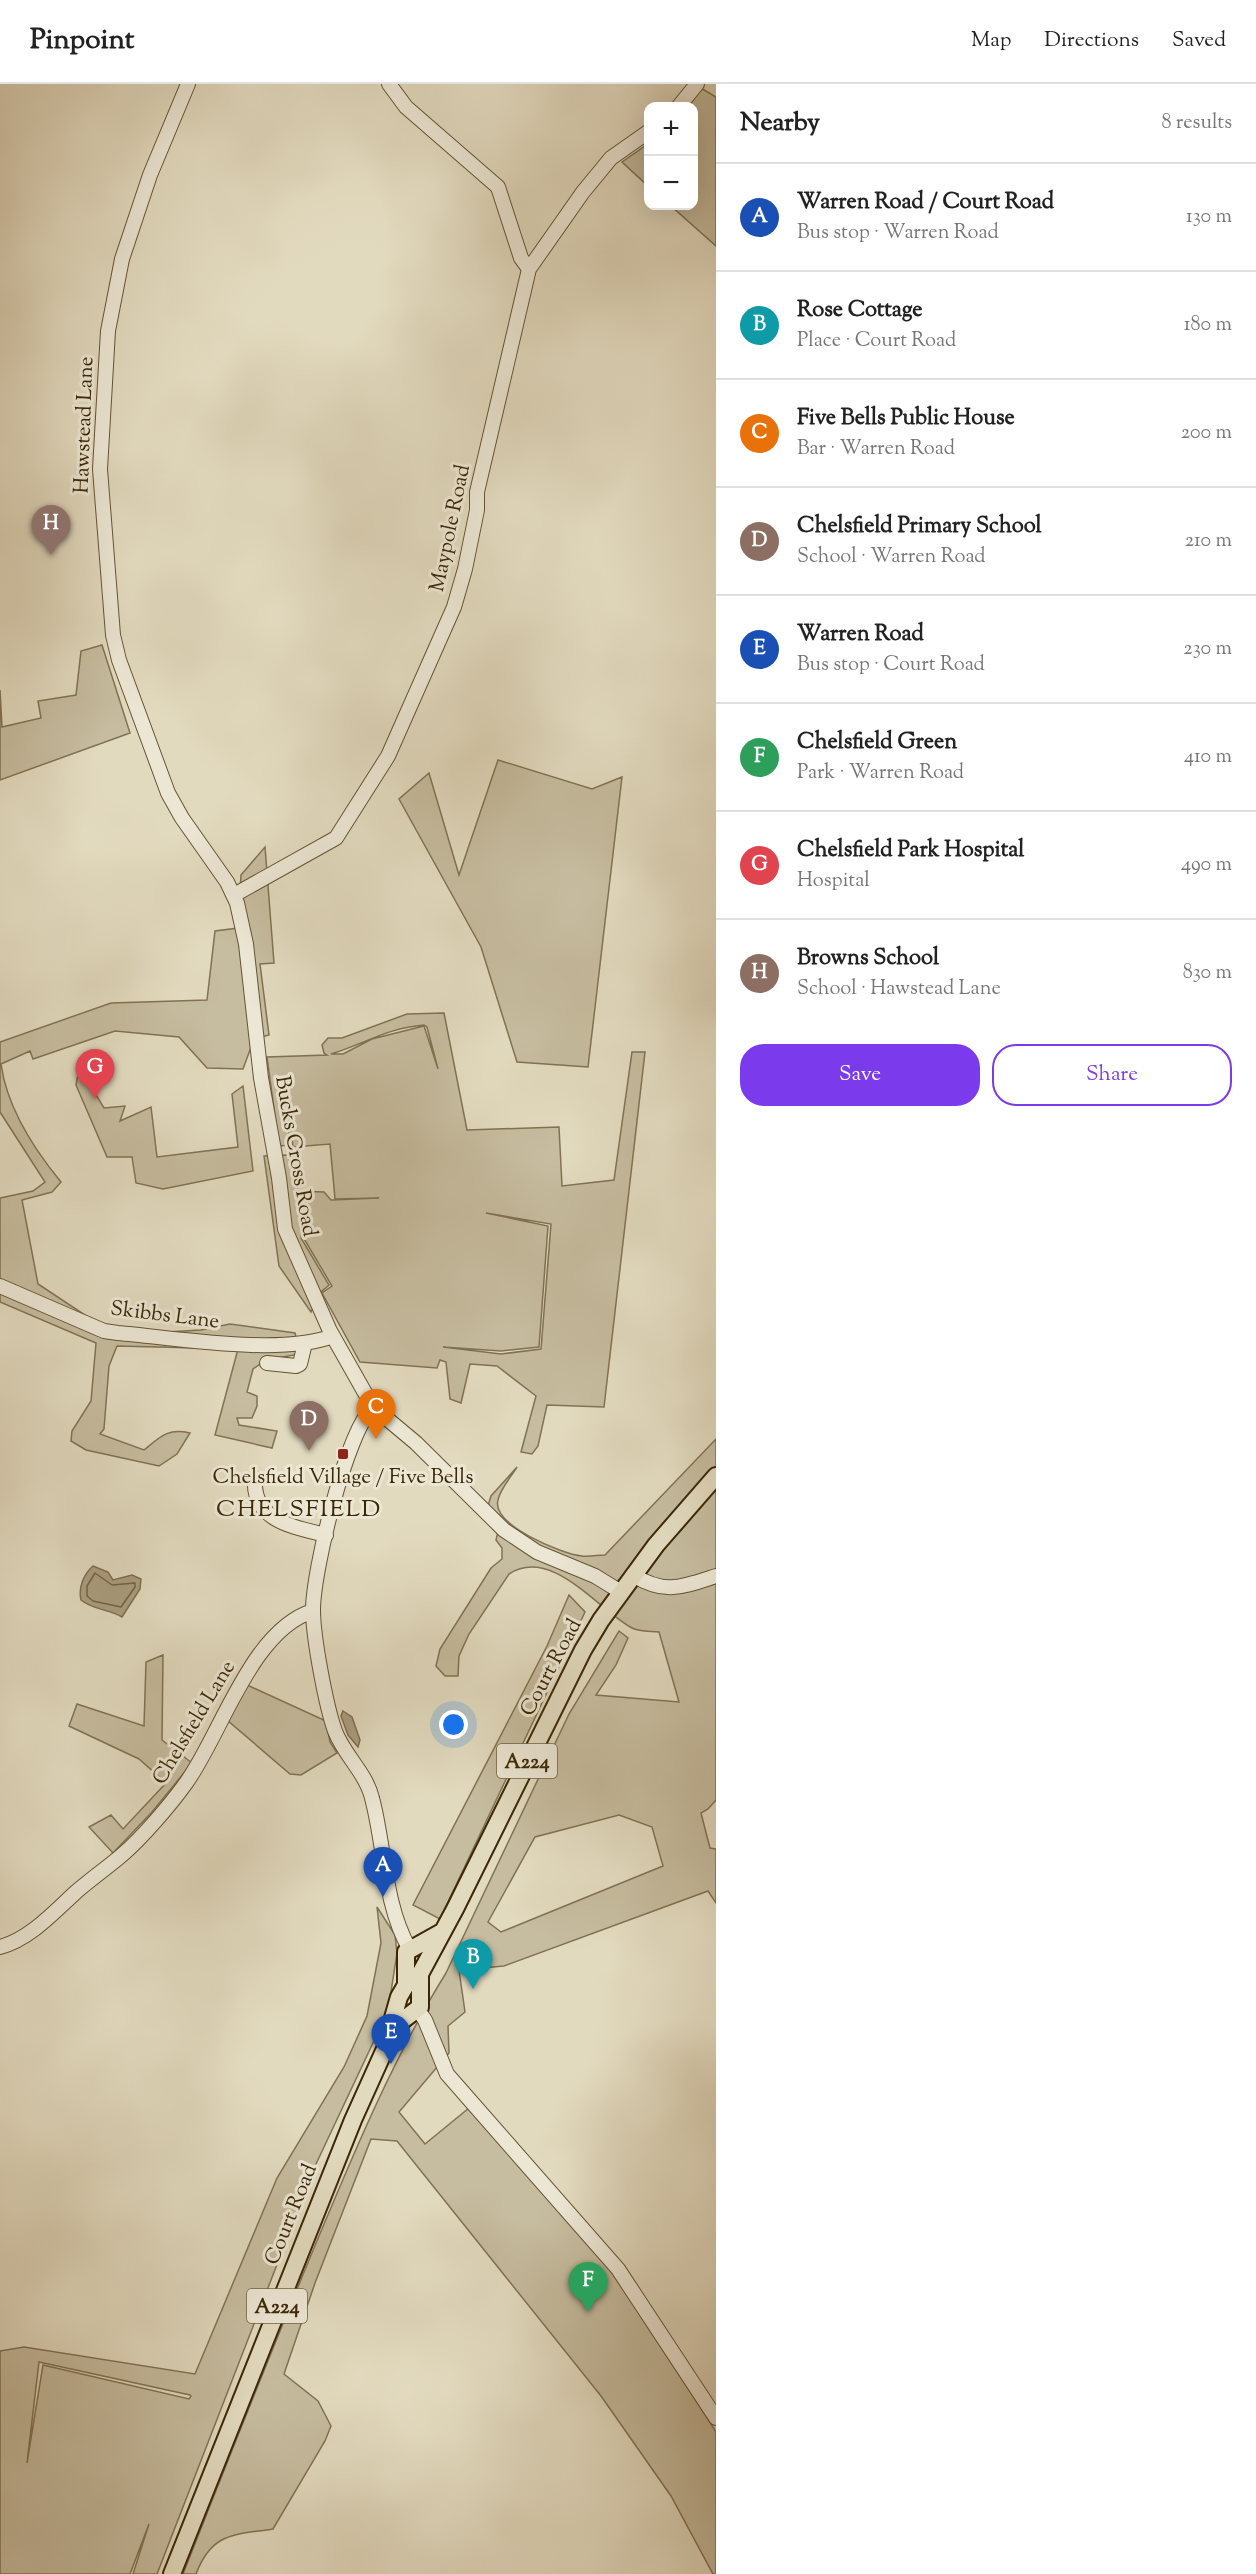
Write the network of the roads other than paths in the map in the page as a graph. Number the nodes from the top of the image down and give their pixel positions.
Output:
1 (188, 84) edge
2 (390, 84) edge
3 (697, 84) edge
4 (682, 102) edge
5 (644, 135) edge
6 (529, 269) junction
7 (234, 896) junction
8 (0, 1286) edge
9 (333, 1336) junction
10 (305, 1343) junction
11 (267, 1363) dead end
12 (374, 1407) junction
13 (716, 1476) edge
14 (255, 1479) dead end
15 (326, 1535) junction
16 (633, 1575) junction
17 (716, 1576) edge
18 (621, 1592) junction
19 (313, 1611) junction
20 (440, 1933) junction
21 (0, 1947) edge
22 (410, 1952) junction
23 (426, 1963) junction
24 (410, 2004) junction
25 (716, 2418) edge
26 (172, 2574) edge

1 - 7 street, Hawstead Lane
2 - 6 street
3 - 4 street
5 - 6 street, Maypole Road
6 - 7 street, Maypole Road
7 - 9 street, Bucks Cross Road
8 - 10 street, Skibbs Lane
9 - 10 street, Skibbs Lane
9 - 12 street, Bucks Cross Road
10 - 11 street
12 - 15 street
12 - 18 street, Bucks Cross Road
13 - 16 main road, Court Road / A224
14 - 15 street
15 - 19 street
16 - 17 street
16 - 18 main road, Court Road / A224
18 - 20 main road, Court Road / A224
19 - 21 street, Chelsfield Lane
19 - 22 street
20 - 22 main road
20 - 23 main road, Court Road / A224
22 - 23 main road
22 - 24 main road, Court Road / A224
23 - 24 main road, Court Road / A224
24 - 25 street
24 - 26 main road, Court Road / A224

